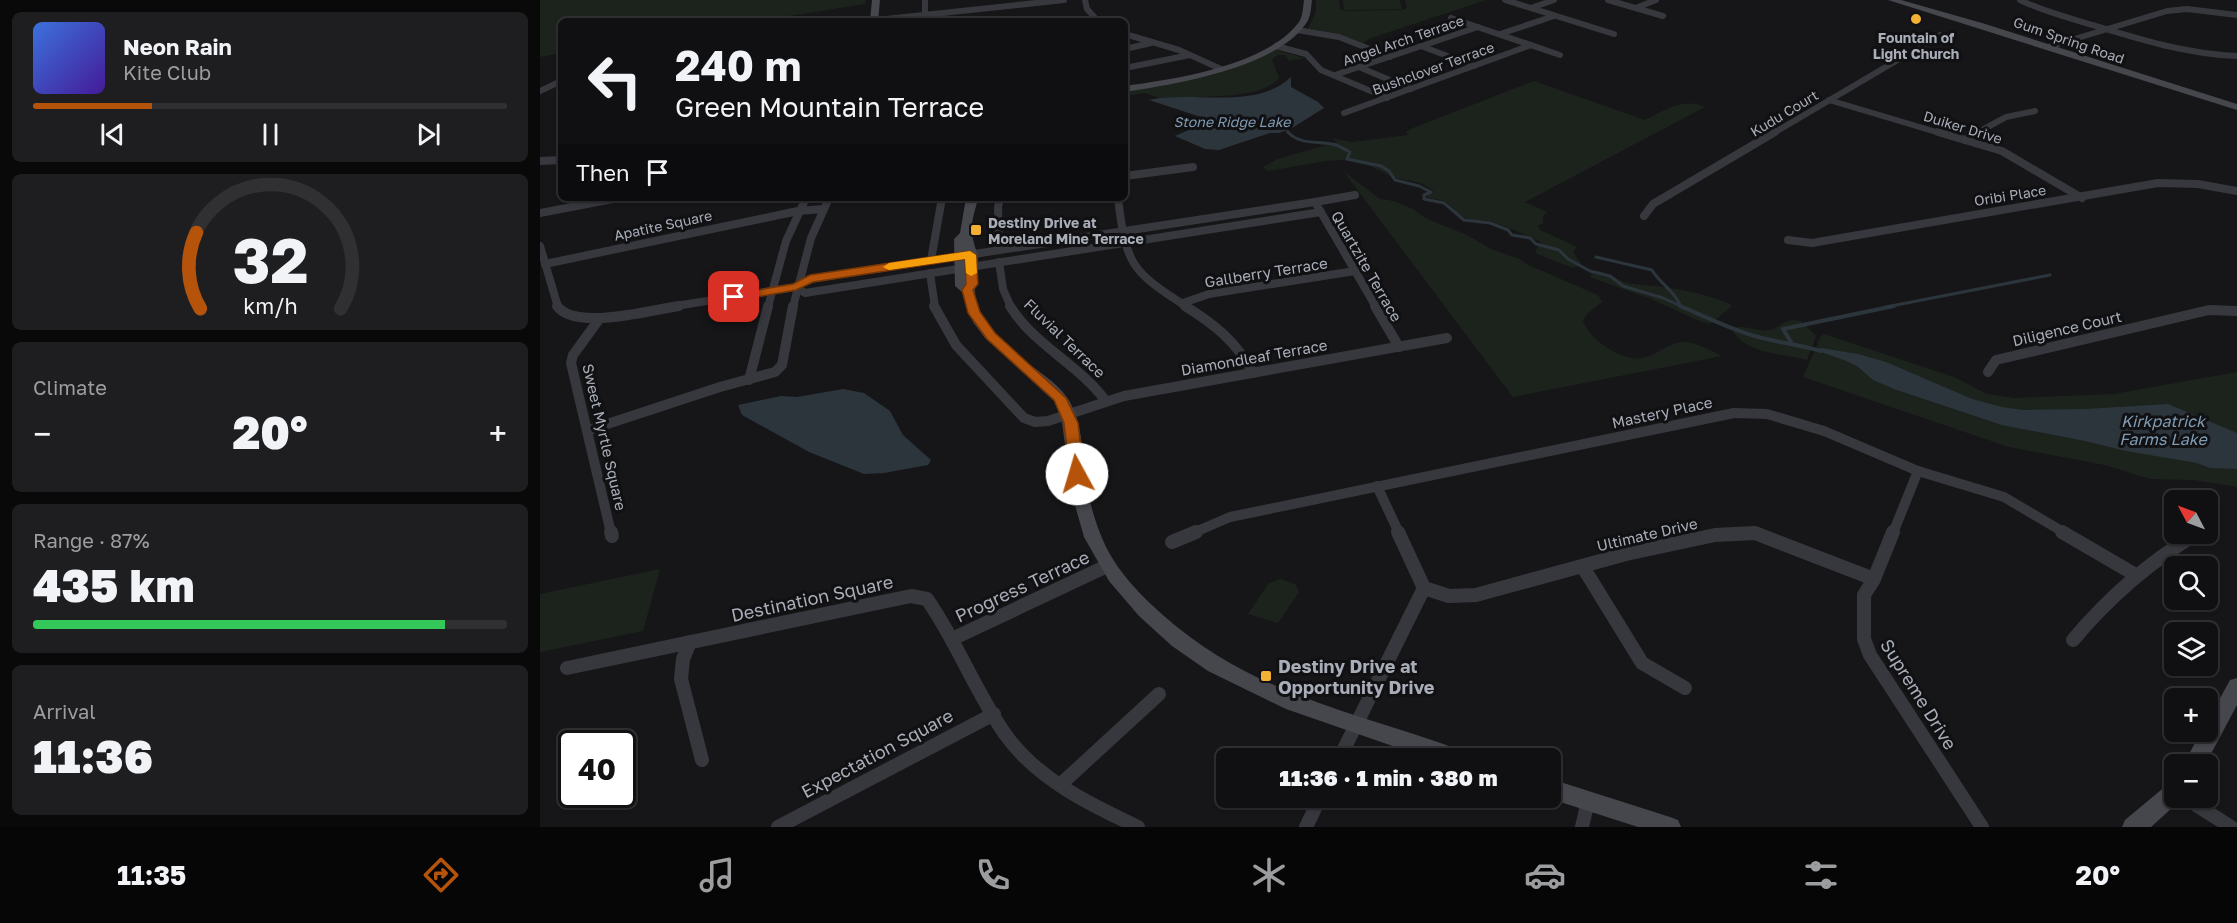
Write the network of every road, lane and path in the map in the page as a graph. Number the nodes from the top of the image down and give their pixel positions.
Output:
1 (876, 0) edge
2 (925, 0) edge
3 (1064, 0) edge
4 (1085, 0) edge
5 (1308, 0) edge
6 (1506, 0) edge
7 (1554, 0) edge
8 (1608, 0) edge
9 (1656, 0) edge
10 (1892, 0) edge
11 (1919, 0) edge
12 (2020, 0) edge
13 (1531, 8) junction
14 (1636, 8) junction
15 (975, 10) junction
16 (1555, 15) junction
17 (2237, 15) edge
18 (1663, 16) dead end
19 (874, 18) edge
20 (925, 18) edge
21 (976, 18) edge
22 (1095, 18) edge
23 (1451, 18) dead end
24 (1478, 27) junction
25 (1297, 30) junction
26 (2108, 30) junction
27 (1500, 34) junction
28 (1614, 34) dead end
29 (1128, 35) edge
30 (1940, 35) dead end
31 (1153, 42) junction
32 (2063, 43) junction
33 (1531, 45) junction
34 (1276, 46) junction
35 (1421, 46) junction
36 (2048, 47) junction
37 (1128, 48) edge
38 (1190, 55) junction
39 (1560, 55) dead end
40 (2237, 56) edge
41 (1390, 57) junction
42 (1474, 66) junction
43 (1128, 67) edge
44 (1359, 67) junction
45 (1221, 69) junction
46 (1335, 75) junction
47 (540, 84) edge
48 (558, 84) edge
49 (553, 85) junction
50 (1128, 89) edge
51 (1411, 89) junction
52 (540, 91) edge
53 (2237, 97) edge
54 (1387, 98) junction
55 (1829, 100) junction
56 (2237, 107) edge
57 (2035, 111) dead end
58 (1344, 113) dead end
59 (1965, 140) junction
60 (558, 160) edge
61 (540, 161) edge
62 (1192, 167) dead end
63 (1128, 176) edge
64 (2237, 191) edge
65 (1355, 195) dead end
66 (2082, 198) junction
67 (602, 201) edge
68 (804, 201) edge
69 (827, 201) edge
70 (941, 201) edge
71 (972, 201) edge
72 (999, 201) edge
73 (1118, 201) edge
74 (1315, 202) junction
75 (823, 209) junction
76 (798, 211) junction
77 (1321, 212) junction
78 (540, 213) edge
79 (1644, 216) dead end
80 (1122, 231) junction
81 (1788, 240) dead end
82 (1125, 242) junction
83 (540, 246) edge
84 (999, 250) junction
85 (931, 260) junction
86 (965, 261) junction
87 (999, 262) junction
88 (545, 264) junction
89 (1355, 271) junction
90 (930, 273) junction
91 (796, 286) junction
92 (770, 291) junction
93 (1183, 303) junction
94 (2237, 311) edge
95 (600, 318) junction
96 (1447, 338) dead end
97 (1399, 347) junction
98 (1988, 372) dead end
99 (1253, 373) junction
100 (749, 380) junction
101 (1105, 400) junction
102 (1068, 414) junction
103 (589, 430) junction
104 (1918, 471) junction
105 (1377, 486) junction
106 (612, 536) dead end
107 (1172, 542) dead end
108 (2179, 544) edge
109 (1107, 566) junction
110 (1583, 567) junction
111 (2134, 574) junction
112 (1874, 579) junction
113 (1424, 588) junction
114 (952, 639) junction
115 (2073, 640) dead end
116 (690, 642) junction
117 (567, 668) dead end
118 (2237, 686) edge
119 (1685, 688) dead end
120 (1159, 694) dead end
121 (994, 714) junction
122 (1356, 725) junction
123 (1344, 748) edge
124 (1426, 748) edge
125 (2200, 754) edge
126 (702, 760) dead end
127 (1060, 785) junction
128 (1561, 792) edge
129 (1588, 801) junction
130 (2164, 802) edge
131 (1315, 808) edge
132 (2201, 808) edge
133 (778, 827) edge
134 (1138, 827) edge
135 (1306, 827) edge
136 (1582, 827) edge
137 (1670, 827) edge
138 (1982, 827) edge
139 (2133, 827) edge
140 (2231, 827) edge

1 - 19 street
2 - 20 street
3 - 15 street
4 - 22 street
5 - 25 street
6 - 13 street
7 - 13 street
8 - 14 street
9 - 14 street
10 - 36 street, Gum Spring Road
11 - 32 street, Gum Spring Road
12 - 26 street
13 - 16 street
14 - 18 street
15 - 20 street
15 - 21 street
16 - 27 street
16 - 28 street
17 - 26 street
23 - 24 street
24 - 27 street
24 - 35 street, Angel Arch Terrace
25 - 34 street
25 - 41 street
26 - 32 street
26 - 40 street
27 - 33 street
29 - 31 street
30 - 55 street, Kudu Court
31 - 37 street
31 - 38 street
32 - 36 street
32 - 53 street, Gum Spring Road
33 - 39 street
33 - 42 street, Bushclover Terrace
34 - 45 street
34 - 46 street
35 - 41 street, Angel Arch Terrace
35 - 42 street
36 - 56 street, Gum Spring Road
38 - 43 street
38 - 45 street
41 - 44 street, Angel Arch Terrace
42 - 51 street, Bushclover Terrace
44 - 46 street, Angel Arch Terrace
44 - 51 street
45 - 50 street
46 - 54 street
47 - 49 street
48 - 49 street
49 - 52 street
51 - 54 street, Bushclover Terrace
54 - 58 street, Bushclover Terrace
55 - 59 street, Duiker Drive
55 - 79 street, Kudu Court
57 - 59 street
59 - 66 street, Duiker Drive
60 - 61 street
62 - 63 street
64 - 66 street, Oribi Place
65 - 74 street, Quartzite Terrace
66 - 81 street, Oribi Place
67 - 78 street
68 - 76 street
69 - 75 street
70 - 85 street
71 - 86 street
72 - 84 street
73 - 80 street
74 - 77 street, Quartzite Terrace
74 - 80 street
75 - 76 street, Apatite Square
75 - 91 street
76 - 88 street, Apatite Square
76 - 92 street
77 - 82 street
77 - 89 street, Quartzite Terrace
80 - 82 street
80 - 84 street
82 - 87 street
82 - 93 street
83 - 88 street
84 - 86 street
85 - 86 street
85 - 91 street
86 - 87 street
86 - 90 street
86 - 102 street
87 - 101 street, Fluvial Terrace
88 - 95 street
89 - 93 street, Gallberry Terrace
89 - 97 street, Quartzite Terrace
90 - 91 street
90 - 102 street, Diamondleaf Terrace
91 - 92 street
91 - 100 street
92 - 95 street
92 - 100 street
93 - 99 street
94 - 98 street, Diligence Court
95 - 103 street, Sweet Myrtle Square
96 - 97 street, Diamondleaf Terrace
97 - 99 street, Diamondleaf Terrace
99 - 101 street, Diamondleaf Terrace
100 - 103 street
101 - 102 street, Diamondleaf Terrace
102 - 109 street
103 - 106 street, Sweet Myrtle Square
104 - 105 street, Mastery Place
104 - 111 street, Mastery Place
104 - 112 street, Supreme Drive
105 - 107 street, Mastery Place
105 - 113 street
108 - 111 street
109 - 114 street, Progress Terrace
109 - 122 street
110 - 112 street, Ultimate Drive
110 - 113 street, Ultimate Drive
110 - 119 street
111 - 115 street
112 - 138 street, Supreme Drive
113 - 122 street
114 - 116 street, Destination Square
114 - 121 street, Destination Square
116 - 117 street, Destination Square
116 - 126 street
118 - 125 street
120 - 127 street
121 - 127 street, Destination Square
121 - 133 street, Expectation Square
122 - 123 street
122 - 124 street
127 - 134 street, Destination Square
128 - 129 street
129 - 136 street
129 - 137 street
130 - 139 street
131 - 135 street
132 - 140 street

